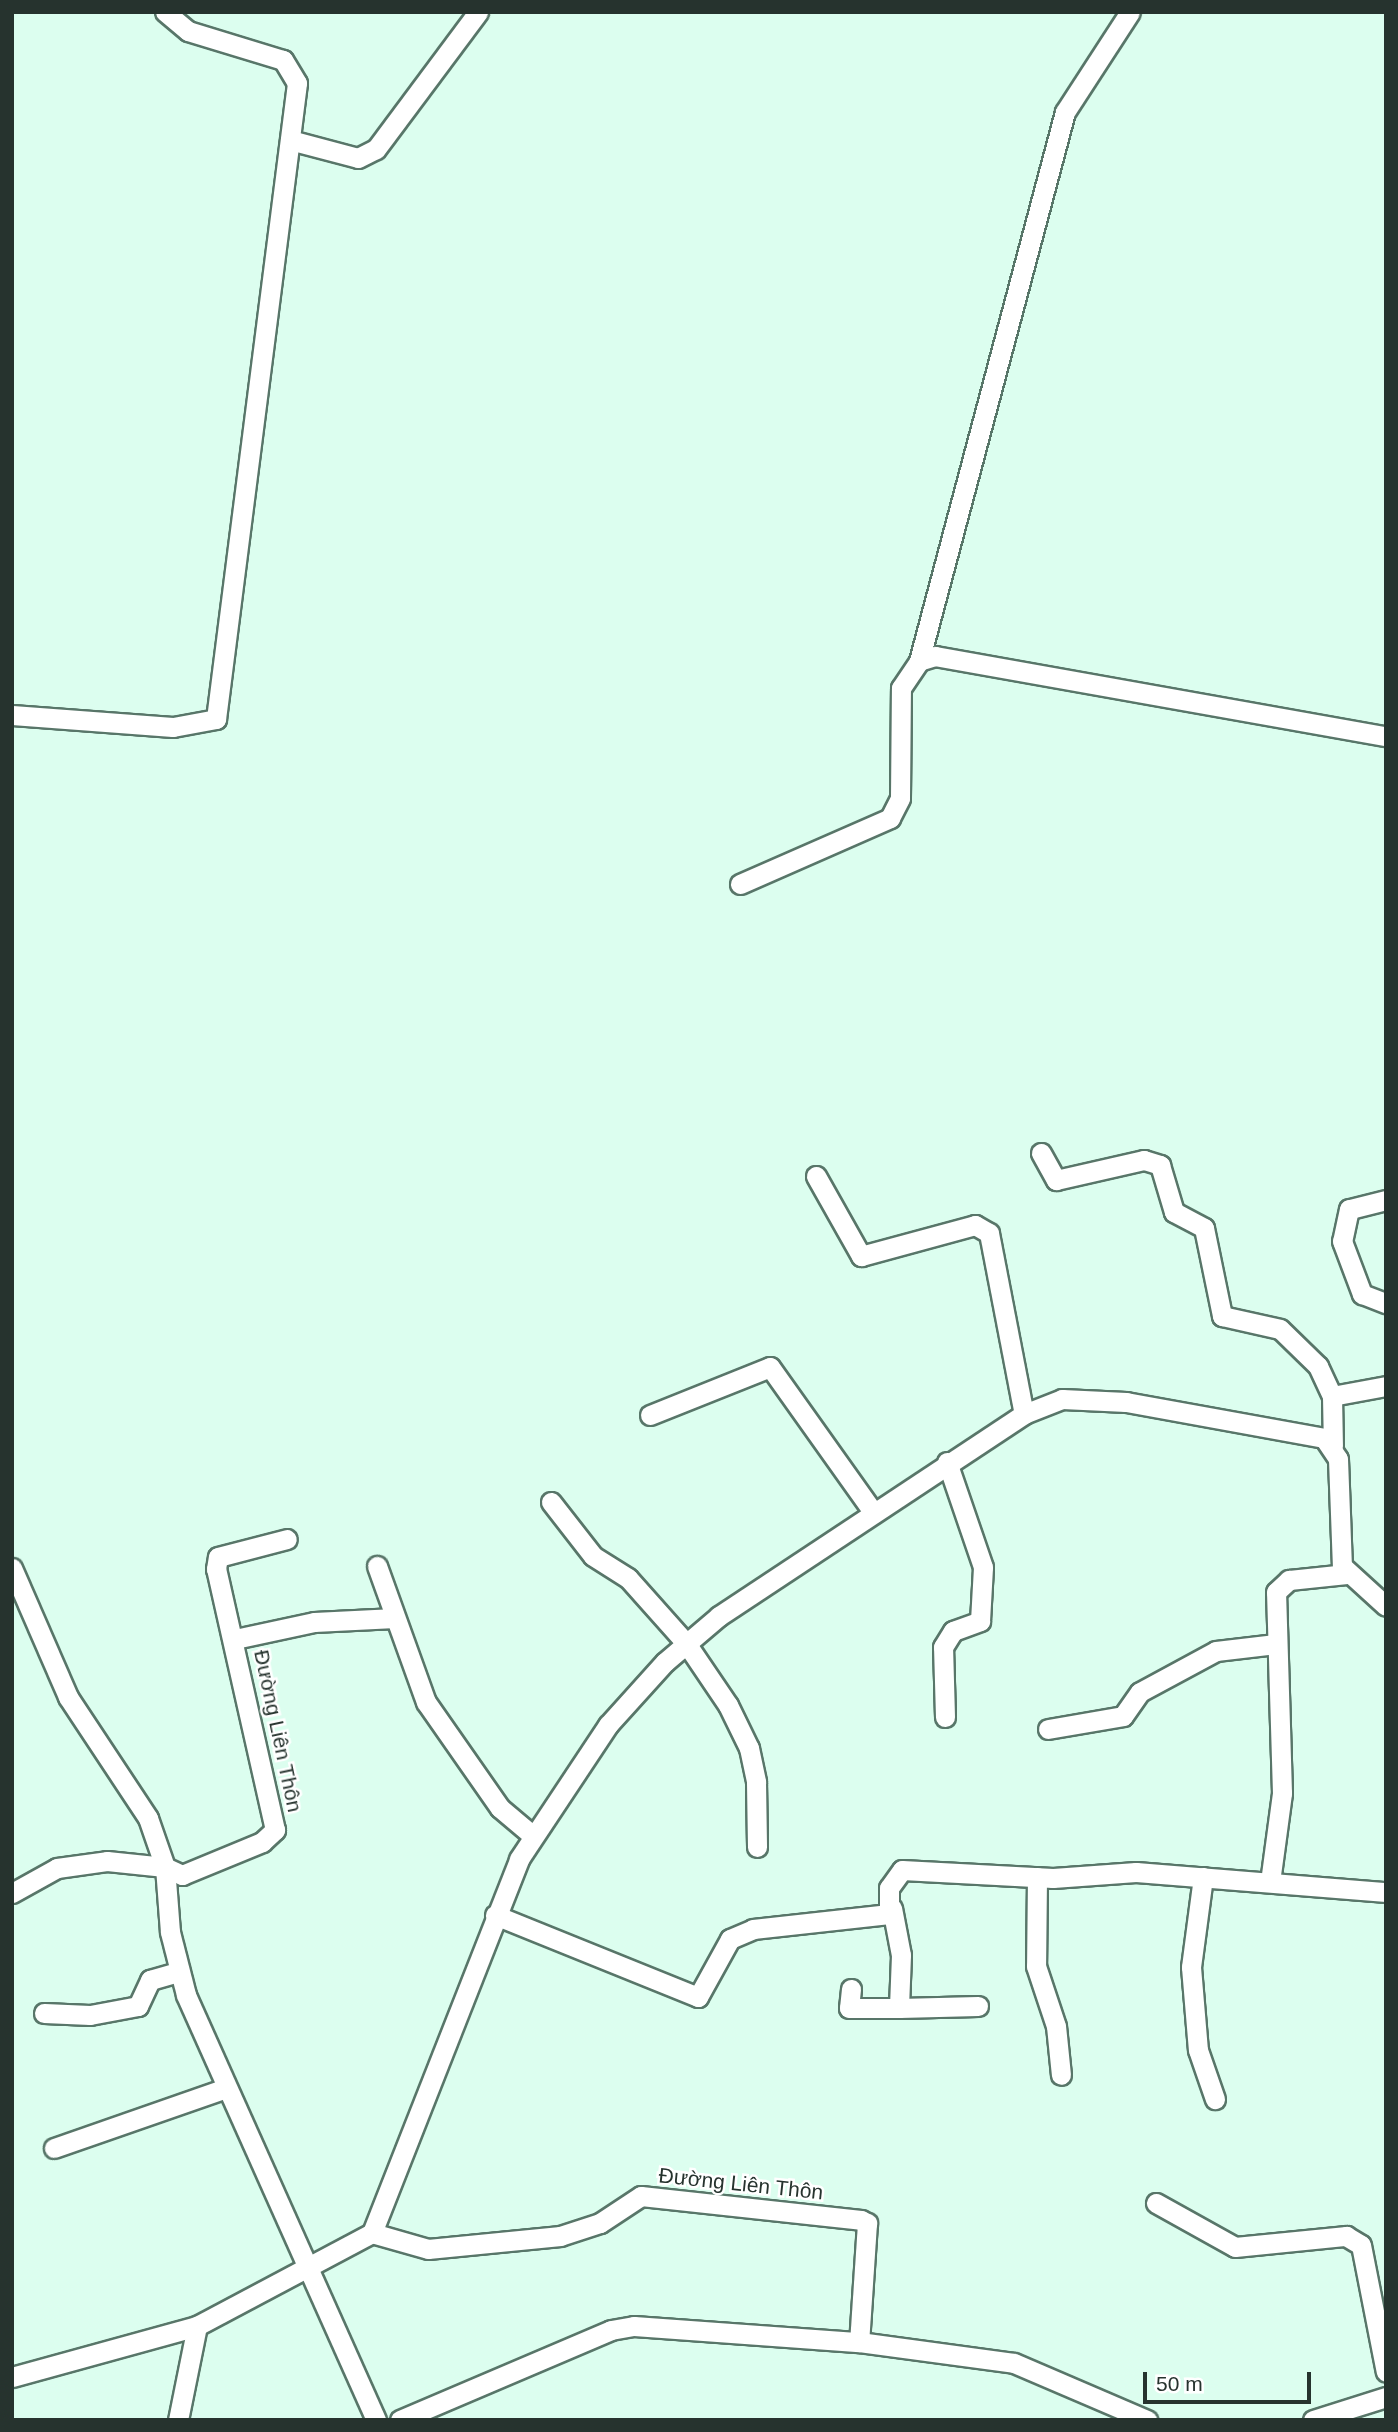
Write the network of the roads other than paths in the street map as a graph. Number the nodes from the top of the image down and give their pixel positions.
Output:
1 (165, 12) edge
2 (478, 12) edge
3 (1130, 12) edge
4 (290, 140) junction
5 (919, 661) junction
6 (12, 715) edge
7 (1386, 736) edge
8 (740, 884) dead end
9 (1041, 1153) dead end
10 (816, 1176) dead end
11 (1386, 1200) edge
12 (1386, 1303) edge
13 (1386, 1385) edge
14 (1332, 1396) junction
15 (1024, 1414) junction
16 (650, 1415) dead end
17 (1333, 1446) junction
18 (947, 1462) junction
19 (551, 1502) dead end
20 (873, 1512) junction
21 (287, 1539) dead end
22 (377, 1566) dead end
23 (12, 1568) edge
24 (1347, 1574) junction
25 (1386, 1606) edge
26 (395, 1618) junction
27 (235, 1639) junction
28 (686, 1643) junction
29 (1276, 1644) junction
30 (945, 1717) dead end
31 (1048, 1729) dead end
32 (532, 1835) junction
33 (757, 1847) dead end
34 (166, 1867) junction
35 (1037, 1877) junction
36 (1203, 1877) junction
37 (1270, 1882) junction
38 (1386, 1892) edge
39 (12, 1893) edge
40 (892, 1908) junction
41 (495, 1915) junction
42 (178, 1972) junction
43 (851, 1989) dead end
44 (978, 2006) dead end
45 (899, 2008) junction
46 (44, 2013) dead end
47 (1061, 2075) dead end
48 (226, 2088) junction
49 (1215, 2099) dead end
50 (54, 2148) dead end
51 (1156, 2203) dead end
52 (372, 2233) junction
53 (305, 2267) junction
54 (197, 2326) junction
55 (859, 2342) junction
56 (1386, 2372) edge
57 (12, 2377) edge
58 (1386, 2398) edge
59 (178, 2420) edge
60 (376, 2420) edge
61 (400, 2420) edge
62 (1147, 2420) edge
63 (1313, 2420) edge

1 - 4 street
2 - 4 street
3 - 5 street
4 - 6 street
5 - 7 street
5 - 8 street
9 - 14 street
10 - 15 street
11 - 12 street
13 - 14 street
14 - 17 street
15 - 17 street
15 - 18 street
16 - 20 street
17 - 24 street
18 - 20 street
18 - 30 street
19 - 28 street
20 - 28 street
21 - 27 street, Đường Liên Thôn
22 - 26 street
23 - 34 street
24 - 25 street
24 - 29 street
26 - 27 street
26 - 32 street
27 - 34 street, Đường Liên Thôn
28 - 32 street
28 - 33 street
29 - 31 street
29 - 37 street
32 - 41 street
34 - 39 street, Đường Liên Thôn
34 - 42 street
35 - 36 street
35 - 40 street
35 - 47 street
36 - 37 street
36 - 49 street
37 - 38 street
40 - 41 street
40 - 45 street
41 - 52 street
42 - 46 street
42 - 48 street
43 - 45 street
44 - 45 street
48 - 50 street
48 - 53 street
51 - 56 street
52 - 53 street
52 - 55 street, Đường Liên Thôn
53 - 54 street
53 - 60 street
54 - 57 street
54 - 59 street
55 - 61 street
55 - 62 street
58 - 63 street

